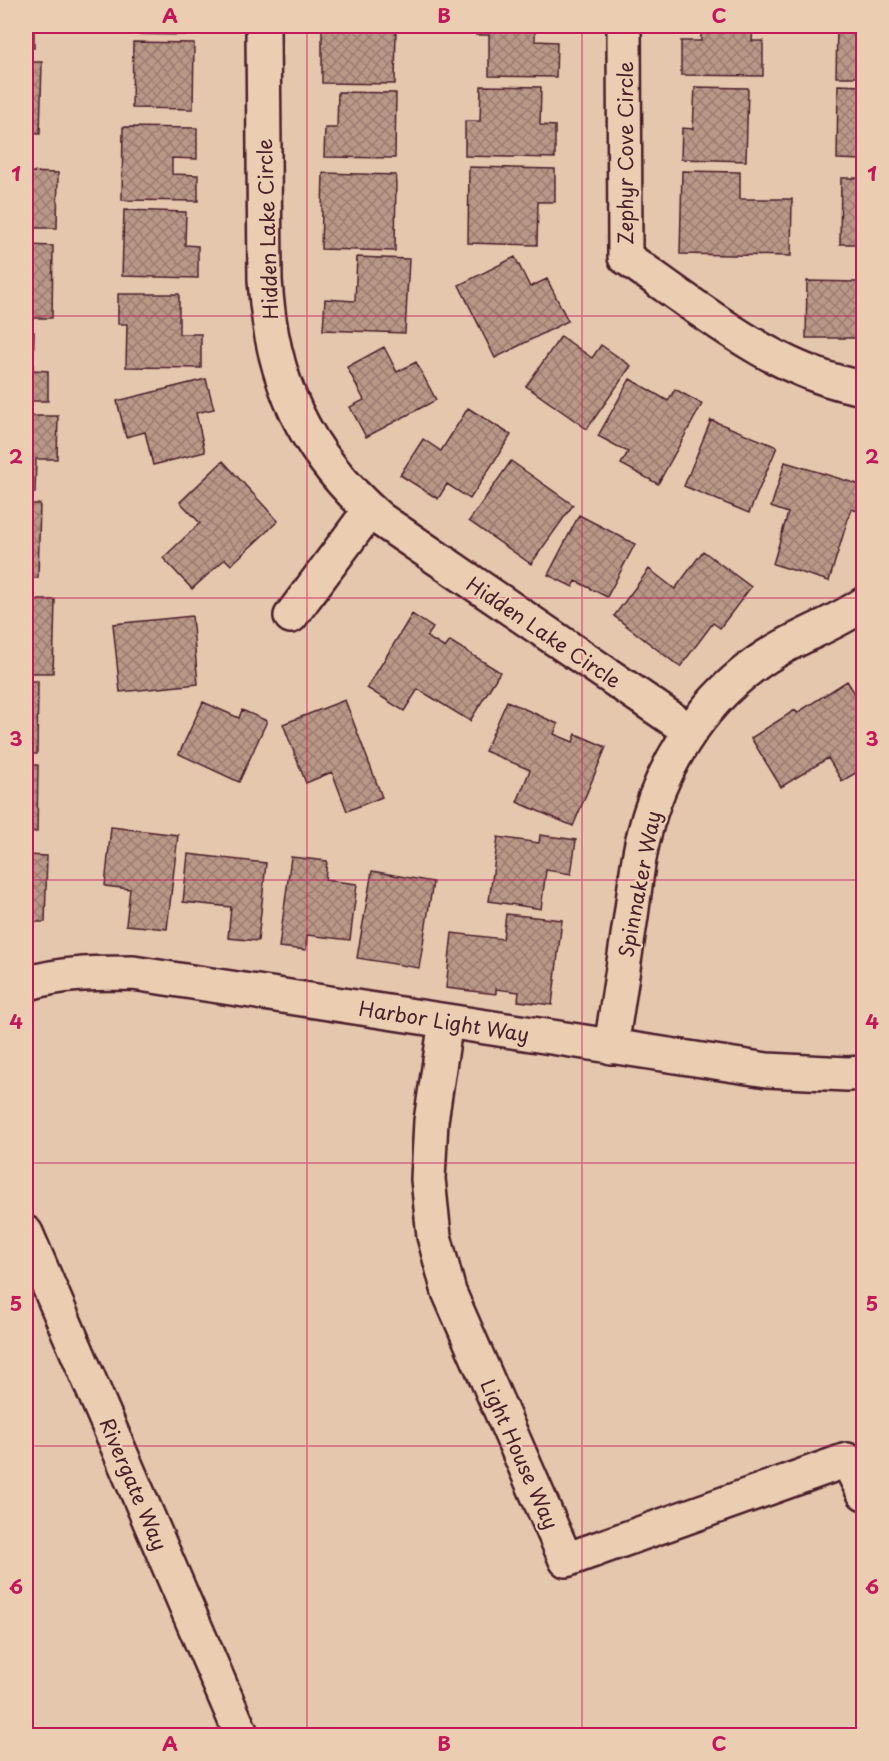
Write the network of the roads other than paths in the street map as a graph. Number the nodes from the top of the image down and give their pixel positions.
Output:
1 (263, 26) edge
2 (624, 26) edge
3 (864, 388) edge
4 (370, 510) junction
5 (864, 604) edge
6 (291, 616) dead end
7 (690, 731) junction
8 (26, 984) edge
9 (446, 1021) junction
10 (611, 1047) junction
11 (864, 1073) edge
12 (26, 1233) edge
13 (864, 1493) edge
14 (242, 1736) edge

1 - 4 street, Hidden Lake Circle
2 - 3 street, Zephyr Cove Circle
4 - 6 street
4 - 7 street, Hidden Lake Circle
5 - 7 street, Spinnaker Way
7 - 10 street, Spinnaker Way
8 - 9 street, Harbor Light Way
9 - 10 street, Harbor Light Way
9 - 13 street, Light House Way
10 - 11 street, Harbor Light Way
12 - 14 street, Rivergate Way

